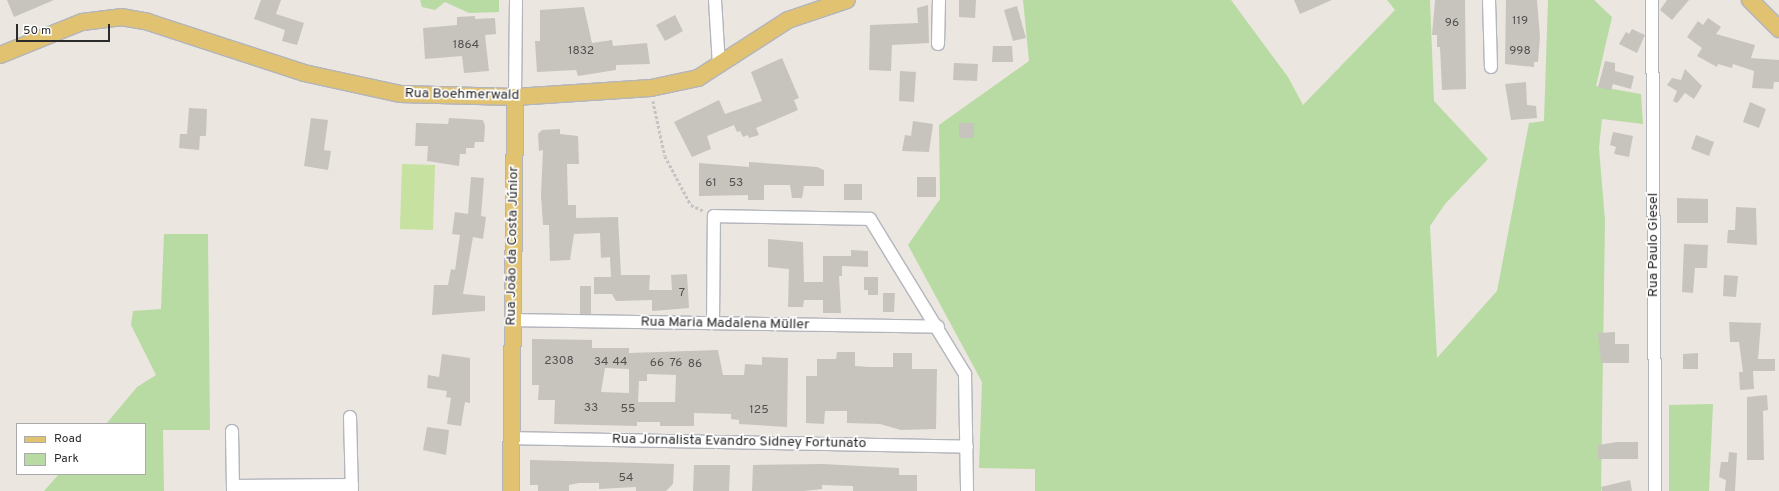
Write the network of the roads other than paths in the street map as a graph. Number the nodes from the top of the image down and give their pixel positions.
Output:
1 (516, 0) edge
2 (714, 0) edge
3 (847, 0) edge
4 (939, 0) edge
5 (1488, 0) edge
6 (1652, 0) edge
7 (1750, 0) edge
8 (1779, 29) edge
9 (938, 44) dead end
10 (0, 55) edge
11 (719, 65) junction
12 (1491, 67) dead end
13 (515, 97) junction
14 (513, 320) junction
15 (713, 323) junction
16 (938, 327) junction
17 (350, 417) dead end
18 (232, 431) dead end
19 (511, 438) junction
20 (967, 447) junction
21 (233, 488) edge
22 (352, 488) edge
23 (511, 491) edge
24 (967, 491) edge
25 (1655, 491) edge

1 - 13 street, Rua João da Costa Júnior
2 - 11 street
3 - 11 main road, Rua Boehmerwald
4 - 9 street
5 - 12 street
6 - 25 street, Rua Paulo Giesel
7 - 8 main road
10 - 13 main road, Rua Boehmerwald
11 - 13 main road, Rua Boehmerwald
13 - 14 main road, Rua João da Costa Júnior
14 - 15 street, Rua Maria Madalena Müller
14 - 19 main road, Rua João da Costa Júnior
15 - 16 street, Rua Maria Madalena Müller
15 - 16 street
16 - 20 street
17 - 22 street
18 - 21 street
19 - 20 street, Rua Jornalista Evandro Sidney Fortunato
19 - 23 main road, Rua João da Costa Júnior
20 - 24 street
21 - 22 street

